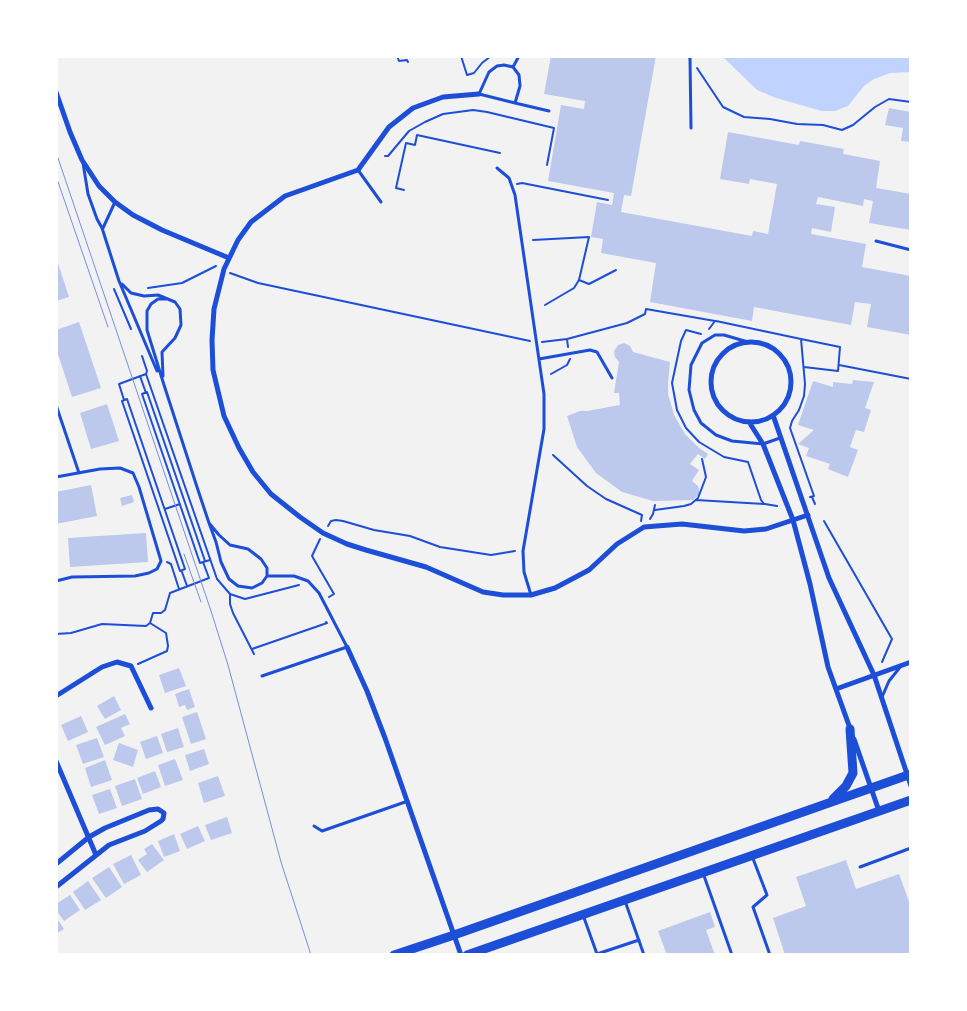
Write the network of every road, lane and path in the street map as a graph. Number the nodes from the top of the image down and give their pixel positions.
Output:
1 (397, 56) edge
2 (461, 56) edge
3 (491, 56) edge
4 (519, 56) edge
5 (689, 57) edge
6 (408, 62) dead end
7 (513, 67) junction
8 (56, 92) edge
9 (479, 94) junction
10 (911, 102) edge
11 (516, 103) junction
12 (550, 111) dead end
13 (691, 128) dead end
14 (500, 153) dead end
15 (385, 156) dead end
16 (82, 160) junction
17 (547, 165) dead end
18 (497, 168) dead end
19 (358, 170) junction
20 (512, 185) junction
21 (404, 190) dead end
22 (608, 200) dead end
23 (115, 202) junction
24 (382, 202) dead end
25 (102, 228) junction
26 (533, 240) dead end
27 (876, 240) dead end
28 (911, 250) edge
29 (229, 258) junction
30 (216, 266) dead end
31 (616, 270) dead end
32 (230, 273) dead end
33 (580, 280) junction
34 (120, 282) junction
35 (142, 290) dead end
36 (167, 299) junction
37 (545, 305) dead end
38 (715, 321) junction
39 (567, 339) junction
40 (801, 339) junction
41 (536, 342) junction
42 (748, 342) junction
43 (569, 354) junction
44 (539, 359) junction
45 (839, 365) junction
46 (804, 367) junction
47 (146, 374) dead end
48 (551, 374) dead end
49 (140, 376) junction
50 (612, 378) dead end
51 (911, 379) edge
52 (164, 385) junction
53 (146, 393) junction
54 (124, 400) junction
55 (56, 405) edge
56 (773, 415) junction
57 (749, 422) junction
58 (780, 438) junction
59 (763, 444) junction
60 (553, 455) dead end
61 (702, 459) dead end
62 (79, 473) junction
63 (56, 477) edge
64 (807, 494) dead end
65 (812, 497) junction
66 (696, 500) junction
67 (180, 504) junction
68 (764, 504) junction
69 (815, 504) dead end
70 (655, 505) dead end
71 (777, 506) dead end
72 (165, 509) junction
73 (655, 510) junction
74 (808, 515) junction
75 (793, 520) junction
76 (824, 522) dead end
77 (210, 523) junction
78 (327, 528) dead end
79 (320, 539) dead end
80 (515, 551) dead end
81 (161, 560) junction
82 (210, 560) dead end
83 (204, 562) junction
84 (182, 571) junction
85 (267, 576) junction
86 (56, 581) edge
87 (187, 586) junction
88 (179, 589) junction
89 (230, 594) dead end
90 (530, 595) junction
91 (329, 597) dead end
92 (323, 617) dead end
93 (150, 623) junction
94 (56, 634) edge
95 (347, 647) junction
96 (252, 648) junction
97 (254, 654) dead end
98 (882, 662) dead end
99 (911, 662) edge
100 (901, 665) junction
101 (131, 666) junction
102 (874, 675) junction
103 (262, 676) dead end
104 (836, 690) junction
105 (56, 696) edge
106 (882, 698) junction
107 (151, 708) dead end
108 (850, 729) junction
109 (56, 760) edge
110 (909, 774) edge
111 (911, 786) edge
112 (871, 787) junction
113 (911, 800) edge
114 (408, 801) junction
115 (830, 802) junction
116 (879, 811) junction
117 (314, 826) dead end
118 (89, 837) junction
119 (911, 848) edge
120 (96, 855) junction
121 (752, 856) junction
122 (56, 864) edge
123 (860, 867) dead end
124 (703, 873) junction
125 (56, 886) edge
126 (624, 900) junction
127 (583, 914) junction
128 (454, 935) junction
129 (638, 940) junction
130 (597, 954) edge
131 (394, 955) edge
132 (462, 955) edge
133 (467, 955) edge
134 (644, 955) edge
135 (732, 955) edge
136 (770, 955) edge

1 - 6 path
2 - 3 path
4 - 7 lane
5 - 10 path
5 - 13 lane
7 - 9 lane
7 - 11 lane
8 - 16 street
9 - 11 lane
9 - 19 street
11 - 12 lane
14 - 21 path
15 - 17 path
16 - 23 street
16 - 25 lane
18 - 20 lane
19 - 24 lane
19 - 29 street
20 - 22 path
20 - 41 lane
23 - 25 lane
23 - 29 street
25 - 34 lane
26 - 33 path
27 - 28 lane
29 - 90 street
30 - 35 path
31 - 33 path
32 - 41 path
33 - 37 path
34 - 36 lane
34 - 52 lane
36 - 52 lane
36 - 52 lane
38 - 39 path
38 - 40 path
38 - 68 path
39 - 41 path
39 - 43 path
40 - 45 path
40 - 46 path
41 - 44 lane
42 - 56 street
42 - 57 street
42 - 59 lane
43 - 44 lane
43 - 48 path
43 - 50 lane
44 - 90 lane
45 - 46 path
45 - 51 path
46 - 65 path
47 - 49 path
49 - 53 path
49 - 54 path
52 - 77 lane
53 - 67 path
53 - 83 path
54 - 72 path
54 - 84 path
55 - 62 lane
56 - 57 street
56 - 58 street
57 - 59 street
58 - 59 lane
58 - 74 street
59 - 75 street
60 - 73 path
61 - 66 path
62 - 63 lane
62 - 81 lane
64 - 65 path
65 - 69 path
66 - 68 path
66 - 73 path
67 - 72 path
67 - 83 path
68 - 71 path
70 - 73 path
72 - 84 path
74 - 75 street
74 - 102 street
75 - 90 street
75 - 104 street
76 - 98 path
77 - 85 lane
77 - 85 lane
78 - 80 path
79 - 91 path
81 - 86 lane
81 - 88 path
82 - 83 path
83 - 87 path
84 - 87 path
85 - 95 lane
87 - 88 path
88 - 93 path
89 - 96 path
92 - 96 path
93 - 94 path
93 - 101 path
95 - 103 lane
95 - 114 street
96 - 97 path
99 - 100 street
100 - 102 street
100 - 106 lane
101 - 105 street
101 - 107 street
102 - 104 street
102 - 106 street
104 - 108 street
106 - 110 street
108 - 112 street
108 - 115 main road
109 - 118 street
110 - 111 street
110 - 112 main road
112 - 115 main road
112 - 116 street
113 - 116 main road
114 - 117 lane
114 - 128 street
115 - 128 main road
116 - 121 main road
118 - 120 street
118 - 120 street
118 - 122 street
119 - 123 lane
120 - 125 street
121 - 124 main road
121 - 136 lane
124 - 126 main road
124 - 135 lane
126 - 127 main road
126 - 129 lane
127 - 130 lane
127 - 133 main road
128 - 131 main road
128 - 132 street
129 - 130 lane
129 - 134 lane

